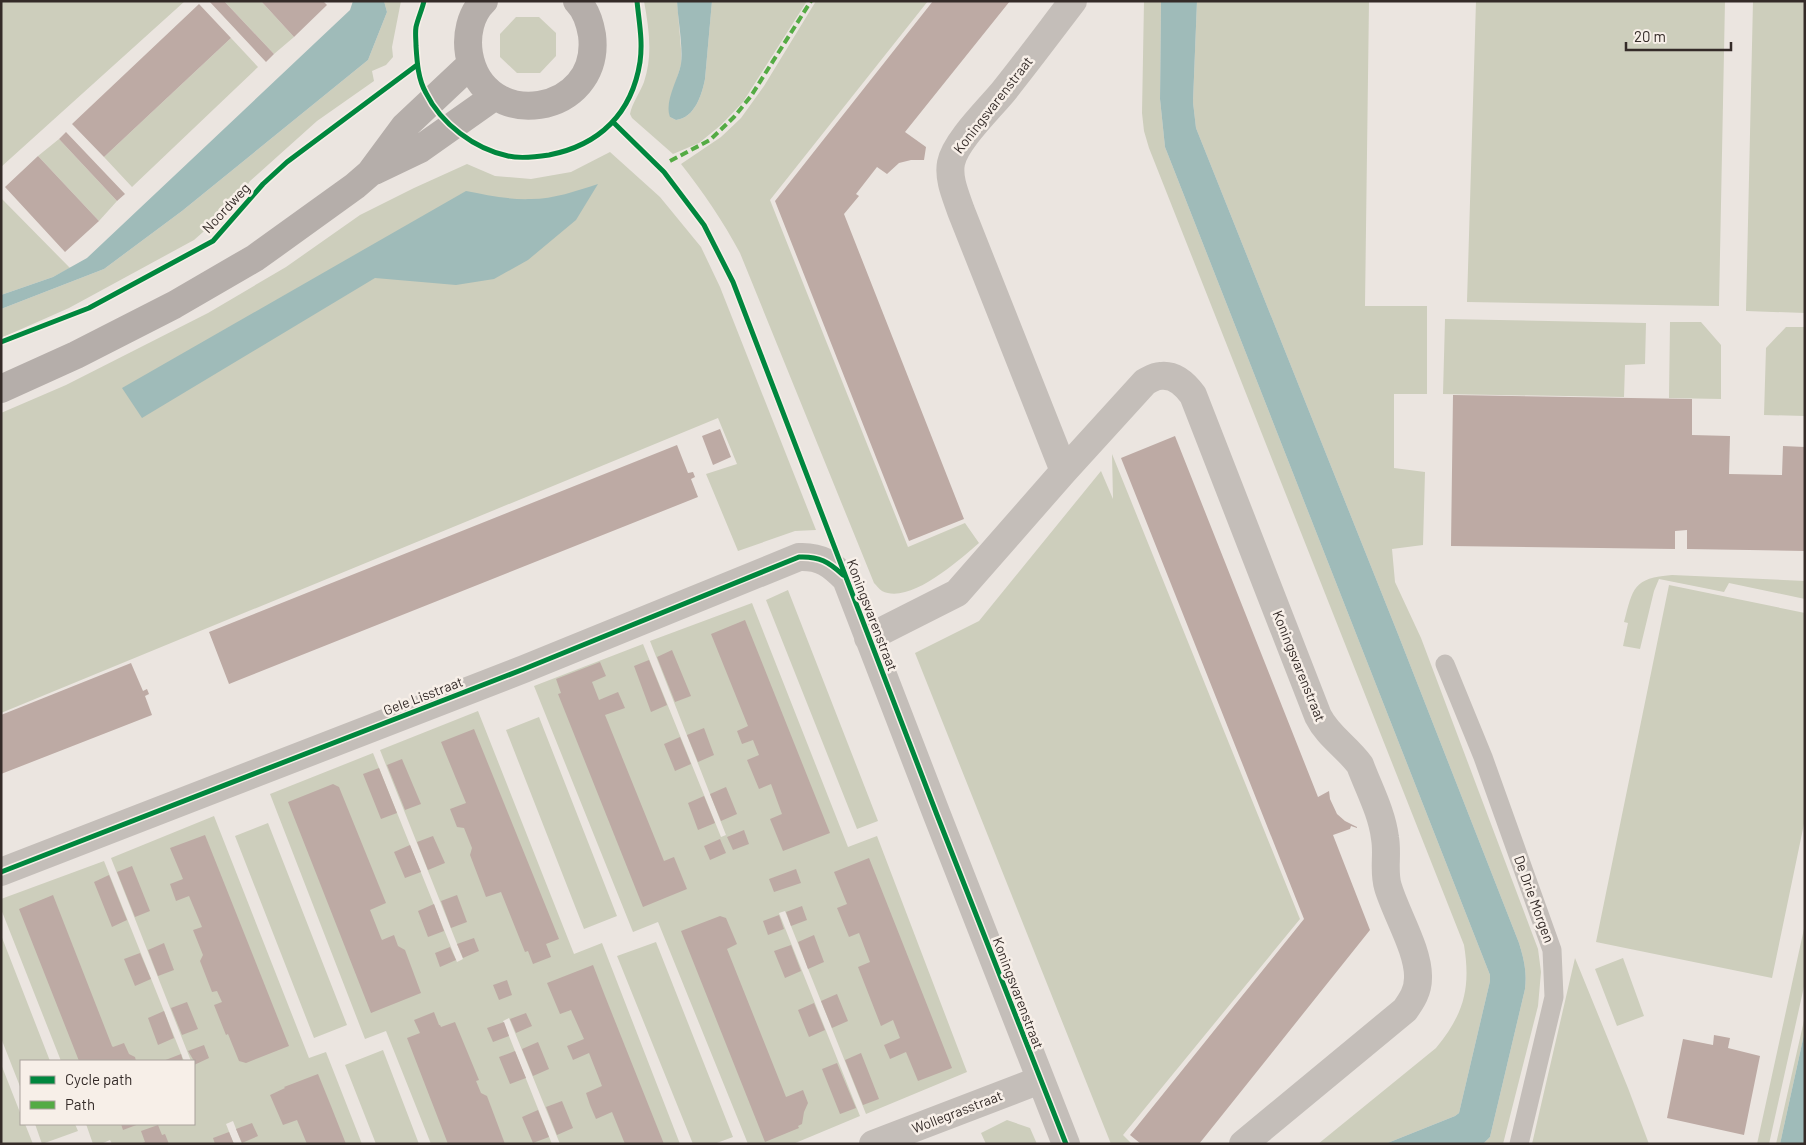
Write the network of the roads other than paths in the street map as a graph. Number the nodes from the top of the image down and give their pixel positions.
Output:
1 (1073, 1) edge
2 (481, 2) edge
3 (579, 2) edge
4 (471, 64) junction
5 (495, 96) junction
6 (370, 173) junction
7 (1, 389) edge
8 (1064, 471) junction
9 (846, 579) joint
10 (868, 638) junction
11 (1445, 664) dead end
12 (1, 872) edge
13 (1040, 1080) junction
14 (873, 1144) edge
15 (1066, 1144) edge
16 (1243, 1144) edge
17 (1519, 1144) edge

1 - 8 street, Koningsvarenstraat
2 - 4 main road
3 - 5 main road
4 - 5 main road
4 - 6 main road
5 - 6 main road
6 - 7 main road
8 - 10 street, Koningsvarenstraat
8 - 16 street, Koningsvarenstraat
9 - 10 street, Koningsvarenstraat
9 - 12 street, Gele Lisstraat
10 - 13 street, Koningsvarenstraat
11 - 17 lane, De Drie Morgen
13 - 14 street, Wollegrasstraat
13 - 15 street, Koningsvarenstraat

